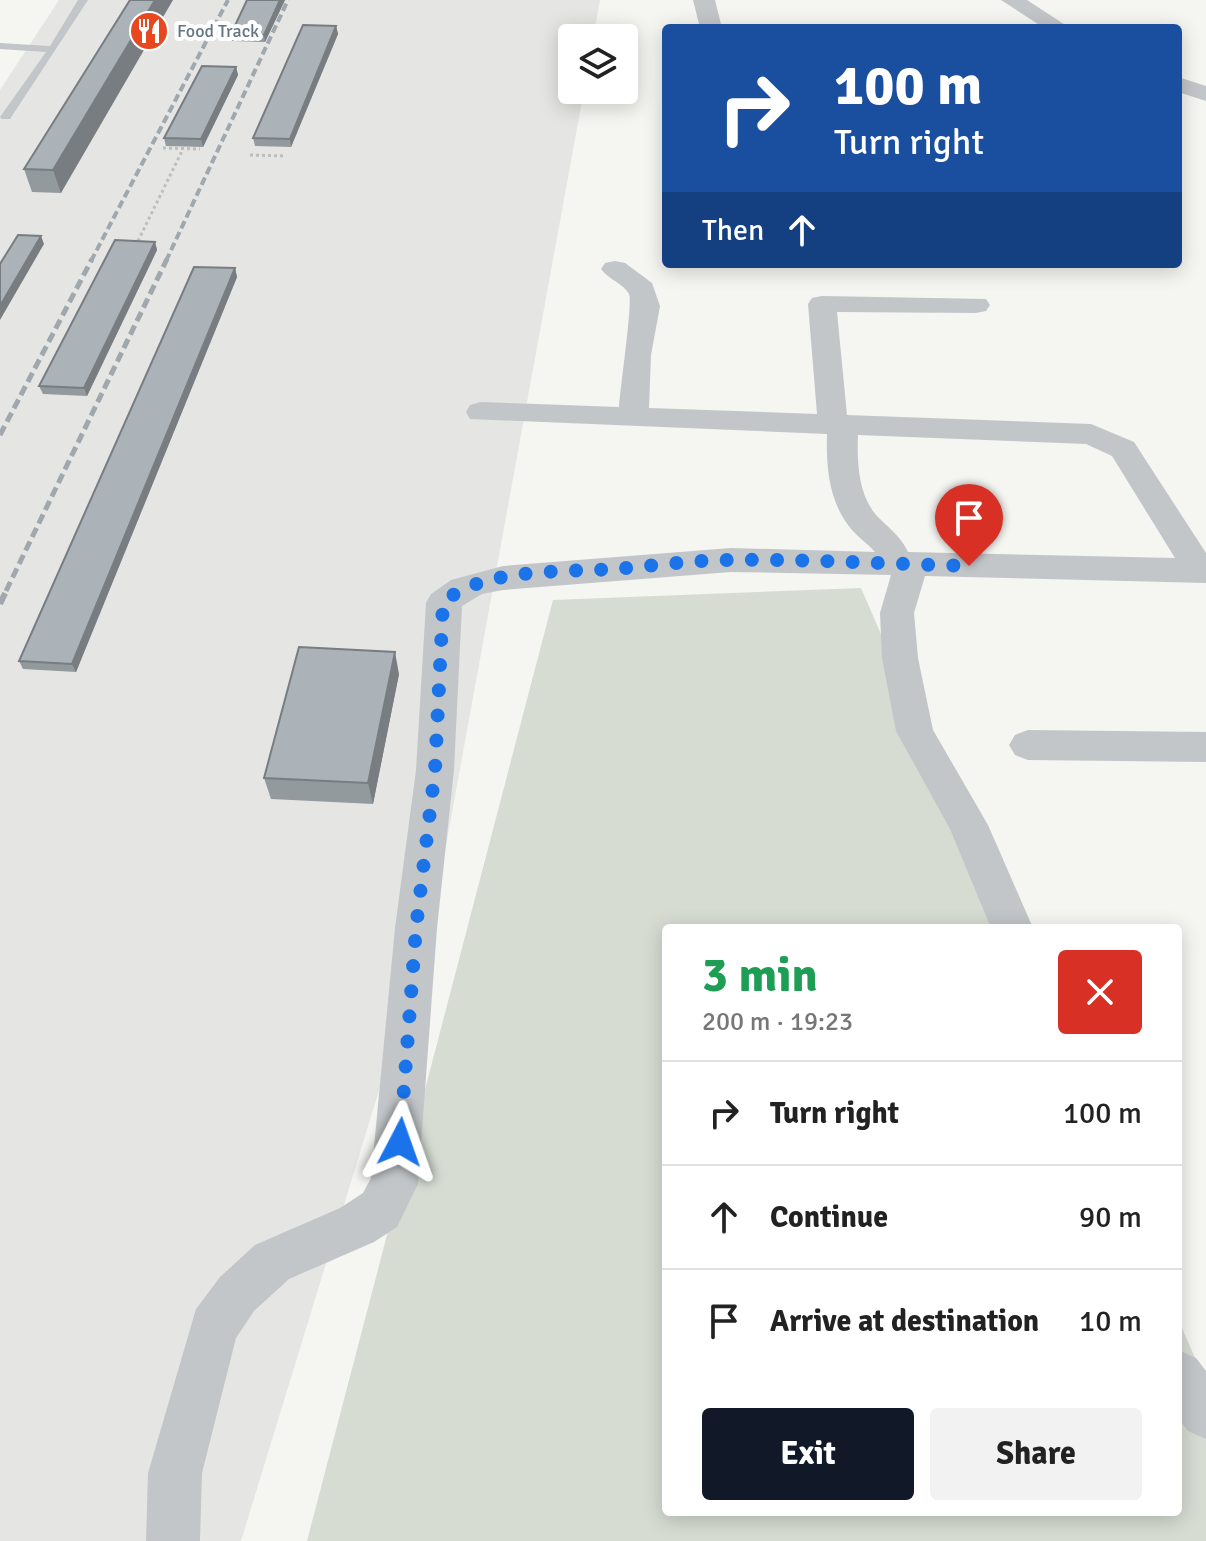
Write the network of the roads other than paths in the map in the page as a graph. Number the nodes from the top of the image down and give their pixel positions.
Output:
1 (83, 0) edge
2 (704, 0) edge
3 (1012, 0) edge
4 (710, 24) edge
5 (1052, 24) edge
6 (0, 46) edge
7 (53, 49) junction
8 (1182, 85) edge
9 (1206, 94) edge
10 (6, 117) dead end
11 (615, 269) dead end
12 (976, 305) dead end
13 (481, 412) dead end
14 (633, 416) junction
15 (838, 425) junction
16 (903, 564) junction
17 (1203, 571) edge
18 (1028, 745) dead end
19 (1206, 747) edge
20 (1010, 924) edge
21 (1182, 1381) edge
22 (1206, 1413) edge
23 (173, 1541) edge

1 - 7 lane
2 - 4 street
3 - 5 street
6 - 7 lane
7 - 10 lane
8 - 9 street
11 - 14 street
12 - 15 street
13 - 14 street
14 - 15 street
15 - 16 street
15 - 17 street
16 - 17 street
16 - 20 street
16 - 23 street
18 - 19 street
21 - 22 street

